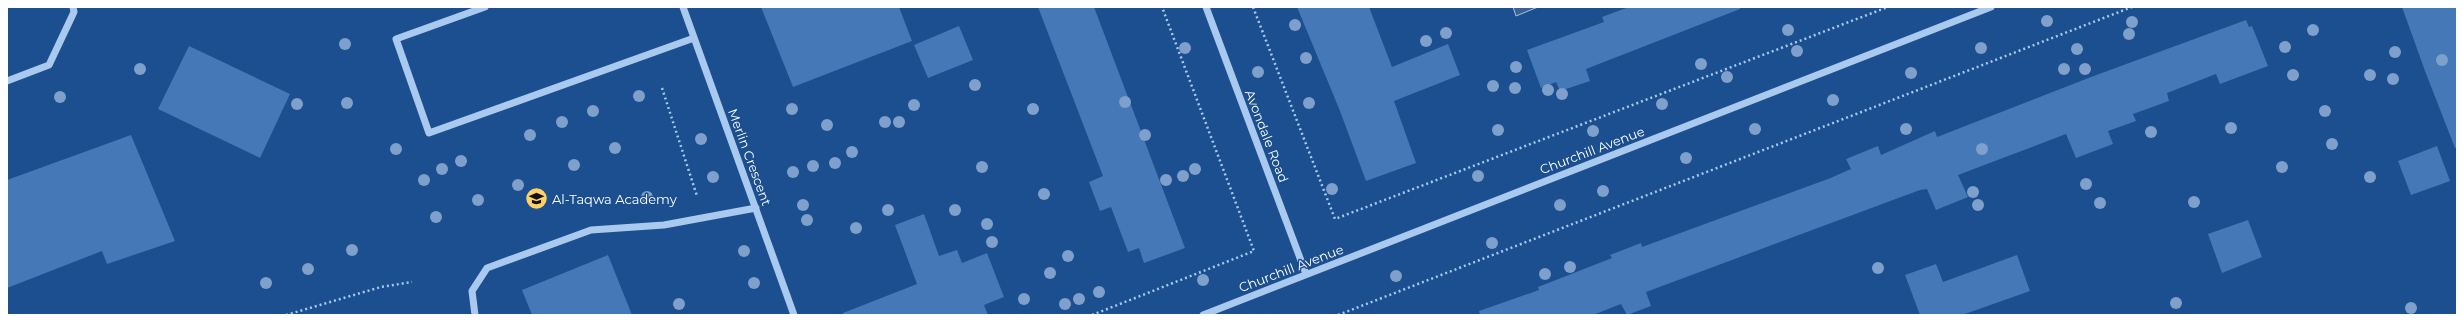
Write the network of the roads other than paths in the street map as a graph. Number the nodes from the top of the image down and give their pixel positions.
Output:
1 (73, 7) edge
2 (485, 7) edge
3 (684, 7) edge
4 (1206, 7) edge
5 (1990, 7) edge
6 (694, 38) junction
7 (7, 82) edge
8 (756, 208) junction
9 (1306, 274) junction
10 (474, 315) edge
11 (794, 315) edge
12 (1203, 315) edge

1 - 7 street
2 - 6 street
3 - 6 street, Merlin Crescent
4 - 9 street, Avondale Road
5 - 9 street, Churchill Avenue
6 - 8 street, Merlin Crescent
8 - 10 street
8 - 11 street, Merlin Crescent
9 - 12 street, Churchill Avenue

